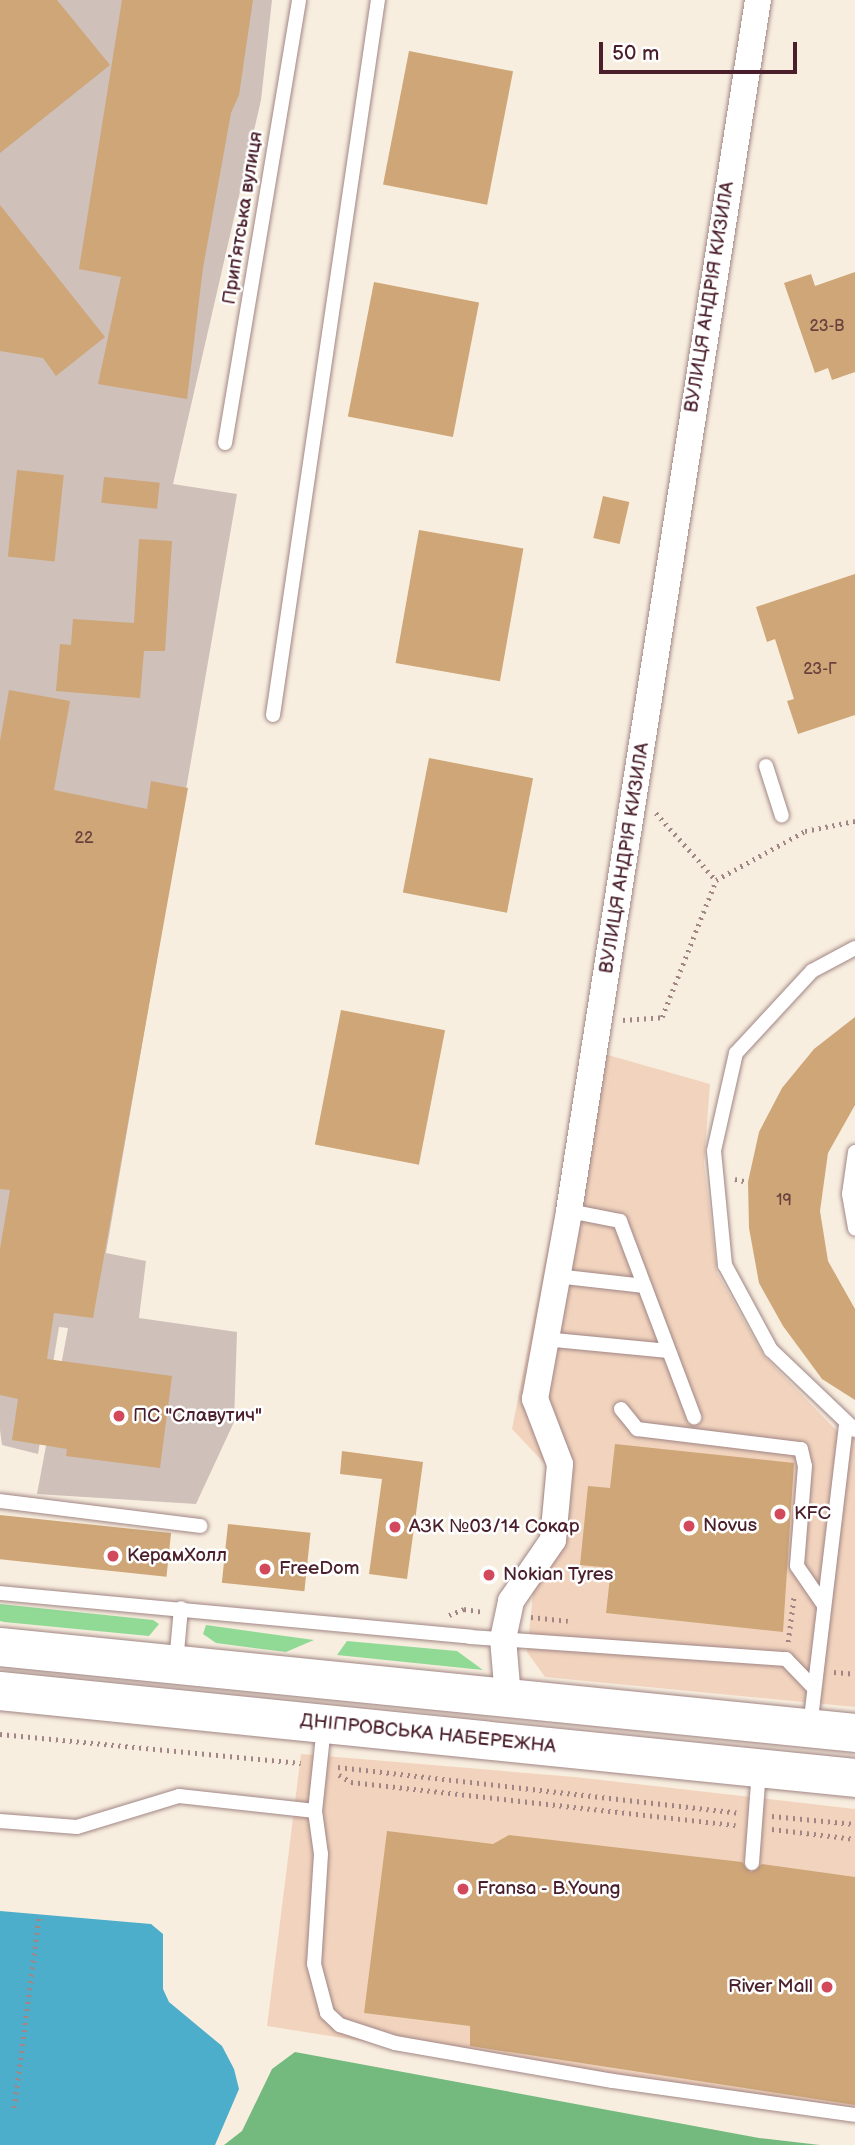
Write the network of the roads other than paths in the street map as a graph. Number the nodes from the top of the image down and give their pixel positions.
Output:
1 (299, 0) edge
2 (378, 0) edge
3 (758, 0) edge
4 (225, 443) dead end
5 (273, 715) dead end
6 (766, 766) dead end
7 (782, 816) dead end
8 (855, 948) edge
9 (855, 1152) edge
10 (569, 1211) junction
11 (855, 1228) edge
12 (556, 1276) junction
13 (644, 1286) junction
14 (544, 1339) junction
15 (668, 1351) junction
16 (621, 1409) dead end
17 (694, 1418) dead end
18 (851, 1428) edge
19 (0, 1501) edge
20 (200, 1526) dead end
21 (0, 1593) edge
22 (824, 1605) junction
23 (181, 1608) junction
24 (503, 1639) junction
25 (0, 1647) edge
26 (176, 1664) junction
27 (813, 1687) junction
28 (0, 1691) edge
29 (508, 1697) junction
30 (324, 1724) junction
31 (810, 1728) junction
32 (855, 1733) edge
33 (759, 1767) junction
34 (855, 1778) edge
35 (315, 1811) junction
36 (0, 1821) edge
37 (752, 1863) dead end
38 (855, 2115) edge

1 - 4 lane, Припʼятська вулиця
2 - 5 lane
3 - 10 street, ВУЛИЦЯ АНДРІЯ КИЗИЛА
6 - 7 lane
8 - 18 lane
9 - 11 lane
10 - 12 street, ВУЛИЦЯ АНДРІЯ КИЗИЛА
10 - 13 lane
12 - 13 lane
12 - 14 street, ВУЛИЦЯ АНДРІЯ КИЗИЛА
13 - 15 lane
14 - 15 lane
14 - 24 street, ВУЛИЦЯ АНДРІЯ КИЗИЛА
15 - 17 lane
16 - 22 lane
18 - 22 lane
19 - 20 lane
21 - 23 lane
22 - 27 lane
23 - 24 lane
23 - 26 lane
24 - 27 lane
24 - 29 street, ВУЛИЦЯ АНДРІЯ КИЗИЛА
25 - 26 main road
26 - 29 main road
27 - 31 lane
28 - 30 main road, ДНІПРОВСЬКА НАБЕРЕЖНА
29 - 31 main road
30 - 33 main road, ДНІПРОВСЬКА НАБЕРЕЖНА
30 - 35 lane
31 - 32 main road
33 - 34 main road, ДНІПРОВСЬКА НАБЕРЕЖНА
33 - 37 lane
35 - 36 lane
35 - 38 lane

